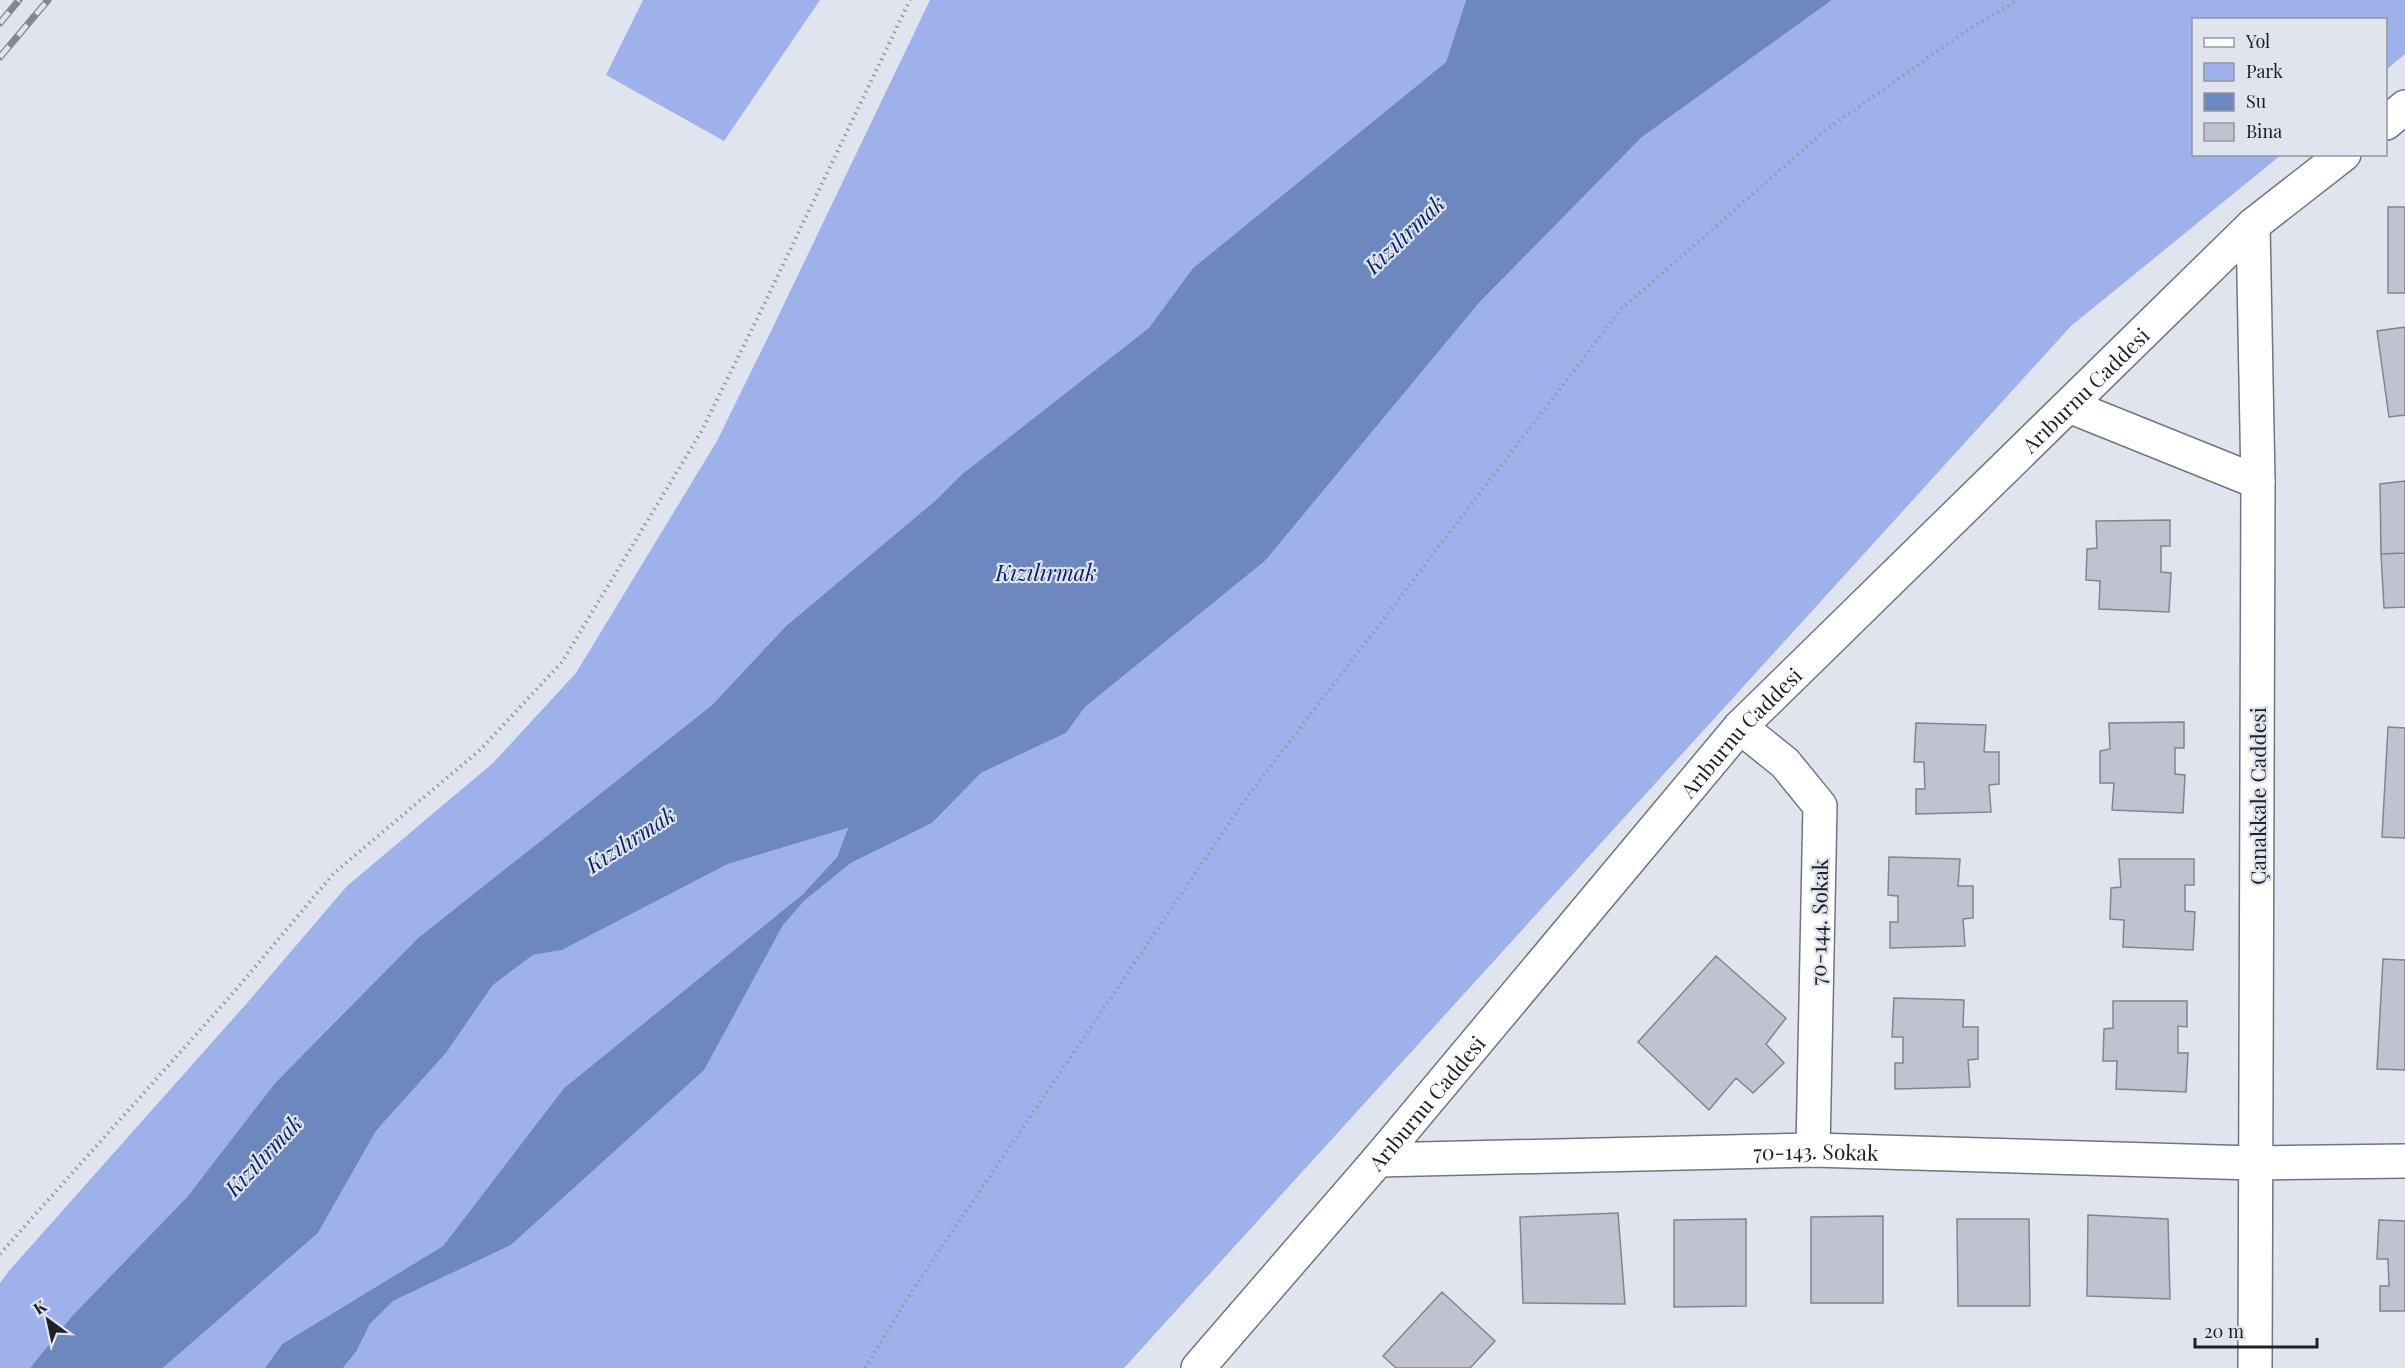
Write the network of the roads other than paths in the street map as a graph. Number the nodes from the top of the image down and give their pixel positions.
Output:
1 (2405, 107) edge
2 (2387, 121) edge
3 (2341, 156) edge
4 (2253, 225) junction
5 (2069, 406) junction
6 (2258, 482) junction
7 (1740, 727) junction
8 (1813, 1150) junction
9 (1378, 1160) junction
10 (2405, 1161) edge
11 (2254, 1163) junction
12 (1198, 1368) edge
13 (2254, 1368) edge

1 - 2 street
3 - 4 street, Arıburnu Caddesi
4 - 5 street, Arıburnu Caddesi
4 - 6 street, Çanakkale Caddesi
5 - 6 street
5 - 7 street, Arıburnu Caddesi
6 - 11 street, Çanakkale Caddesi
7 - 8 street, 70-144. Sokak
7 - 9 street, Arıburnu Caddesi
8 - 9 street, 70-143. Sokak
8 - 11 street, 70-143. Sokak
9 - 12 street, Arıburnu Caddesi
10 - 11 street, 70-143. Sokak
11 - 13 street, Çanakkale Caddesi

